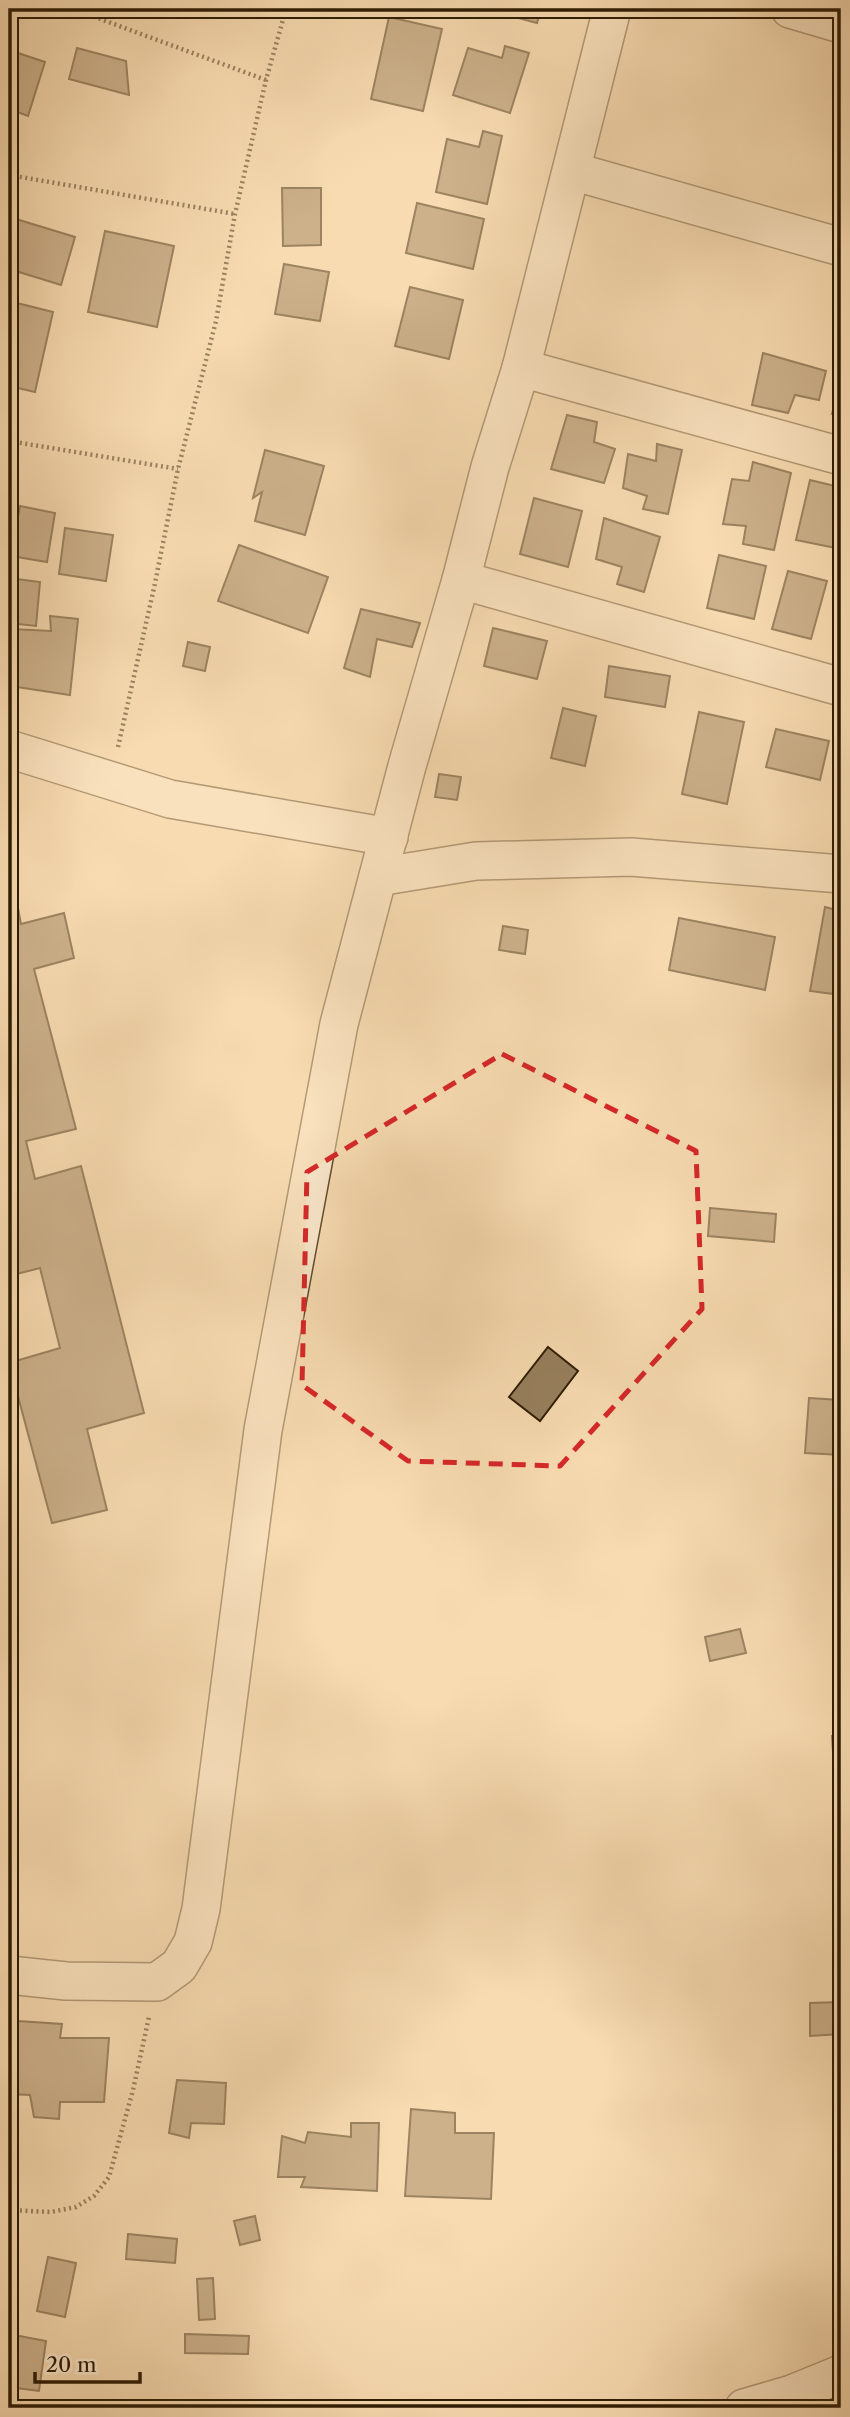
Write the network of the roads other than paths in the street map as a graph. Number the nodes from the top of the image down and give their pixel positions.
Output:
1 (612, 9) edge
2 (790, 9) edge
3 (841, 24) edge
4 (572, 171) junction
5 (841, 247) edge
6 (521, 368) junction
7 (841, 456) edge
8 (461, 579) junction
9 (841, 687) edge
10 (9, 749) edge
11 (389, 837) junction
12 (841, 874) edge
13 (379, 877) junction
14 (9, 1975) edge
15 (841, 2374) edge
16 (744, 2408) edge

1 - 4 street
2 - 3 street
4 - 5 street
4 - 6 street
6 - 7 street
6 - 8 street
8 - 9 street
8 - 11 street
10 - 11 street
11 - 13 street
12 - 13 street
13 - 14 street
15 - 16 street

